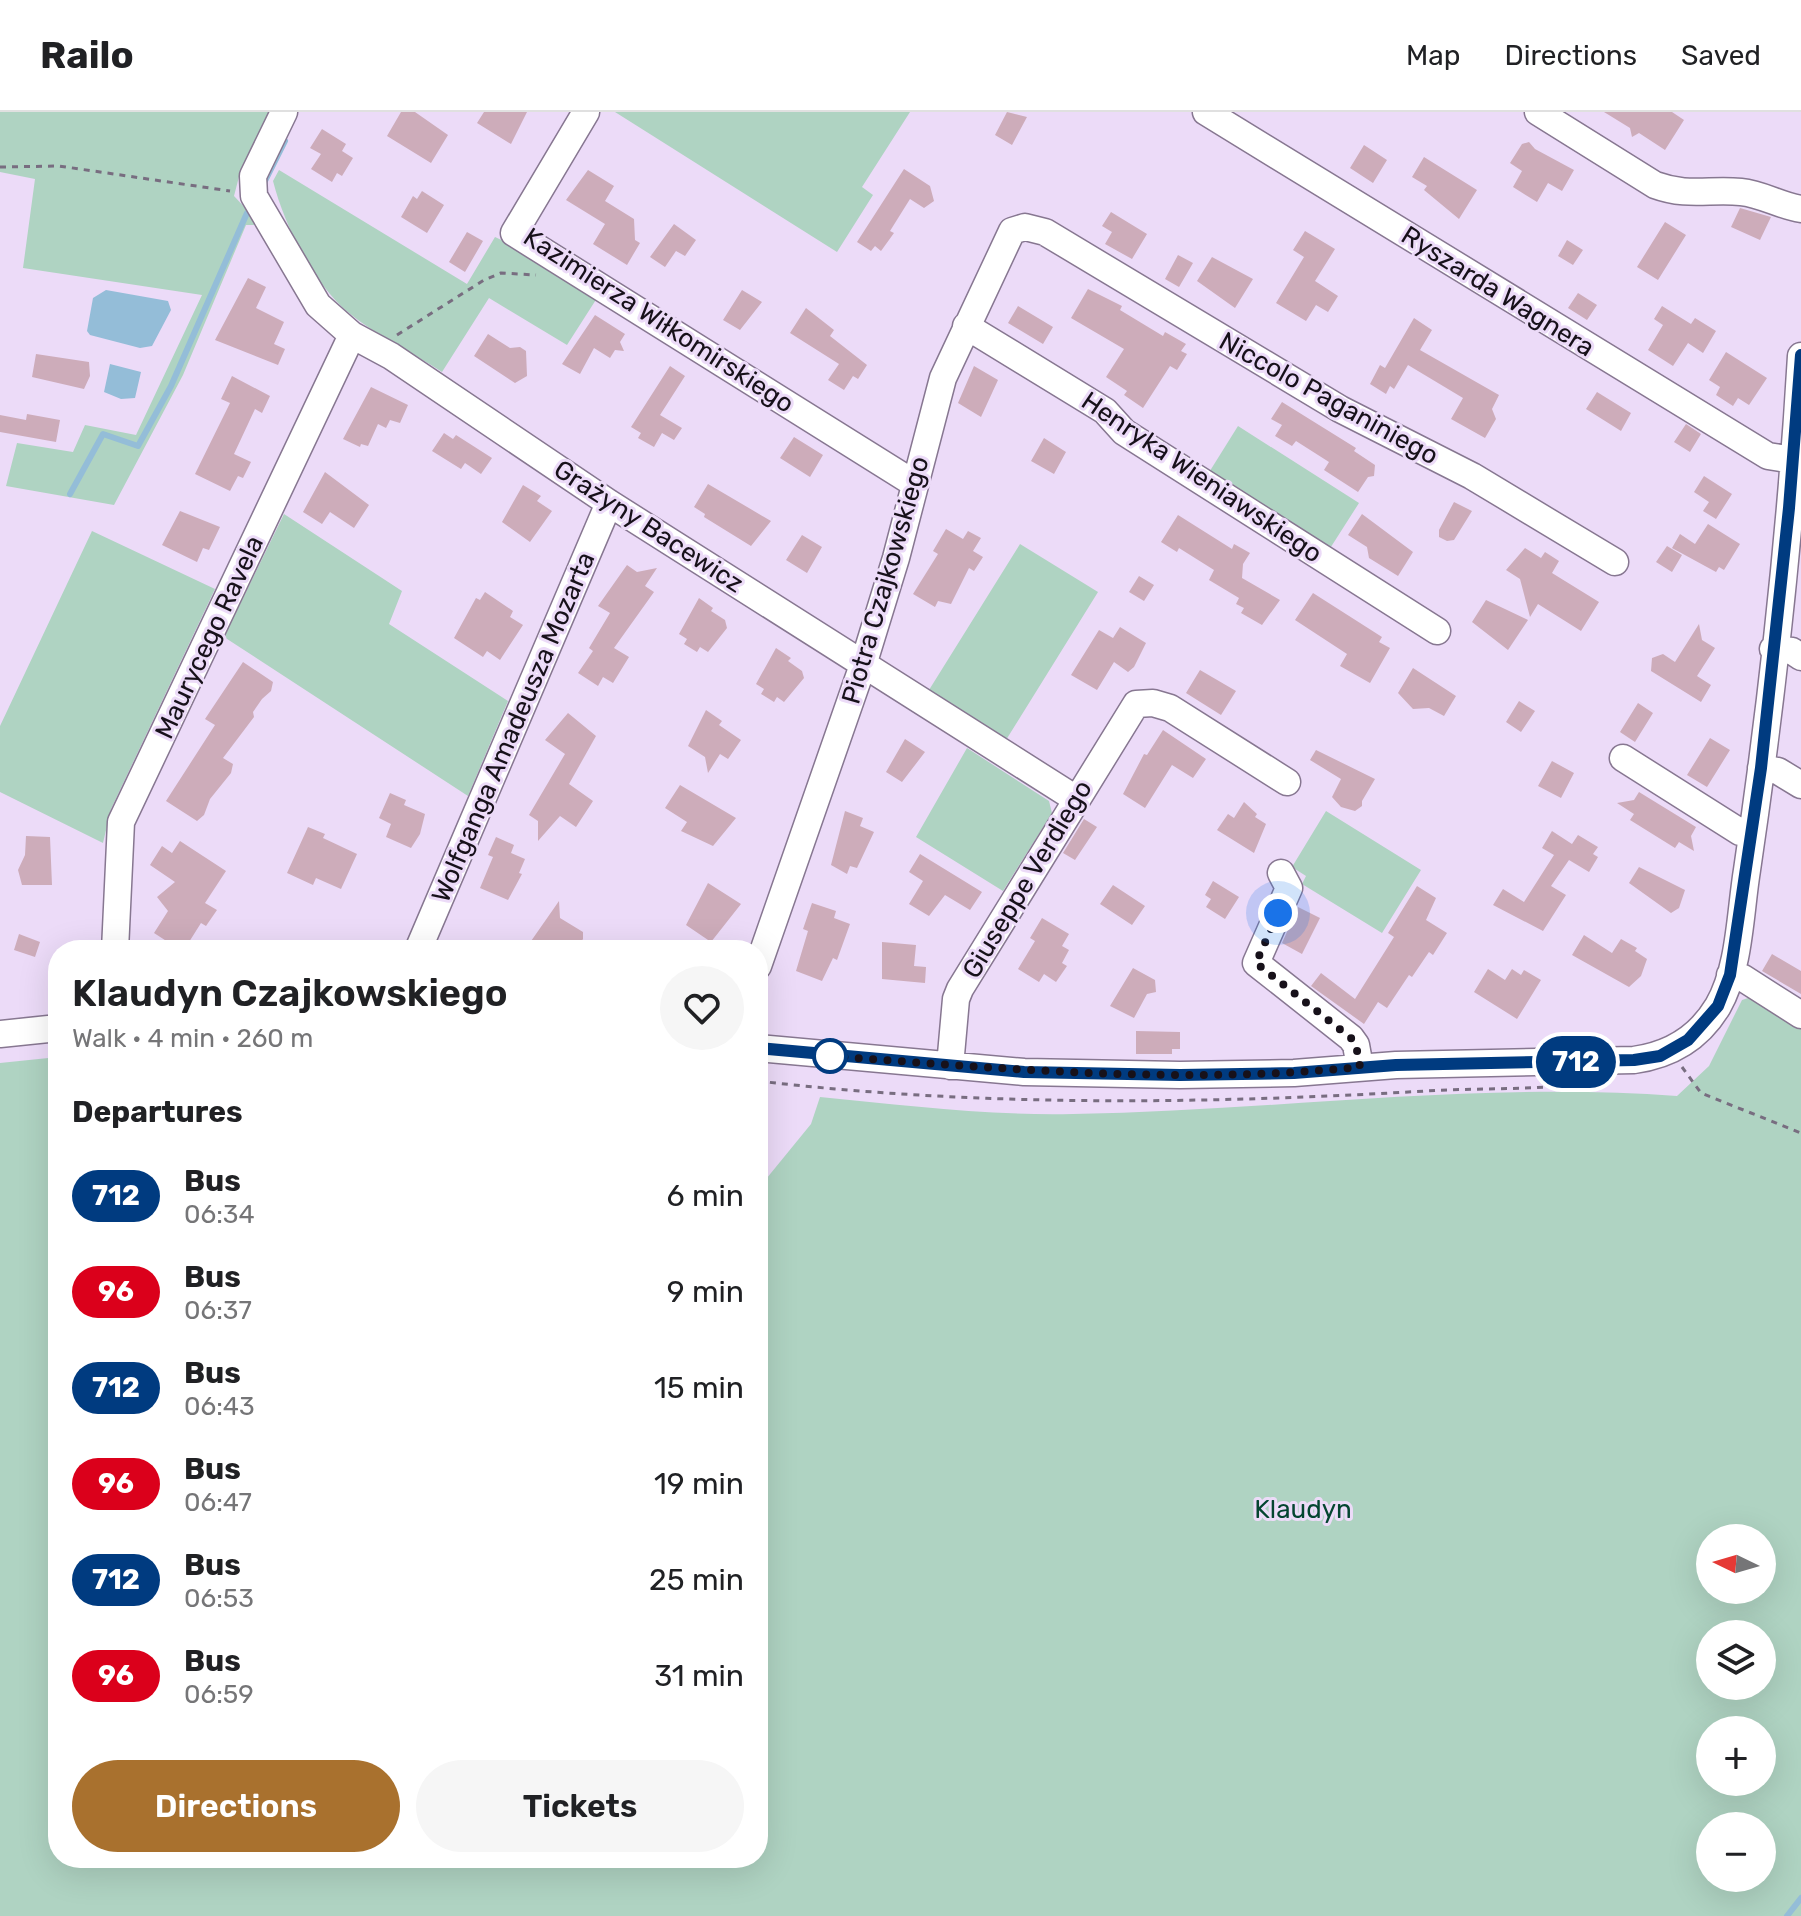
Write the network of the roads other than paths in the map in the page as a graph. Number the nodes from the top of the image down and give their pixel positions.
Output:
1 (284, 112) edge
2 (586, 112) edge
3 (1206, 112) edge
4 (1538, 112) edge
5 (1801, 209) edge
6 (1045, 232) joint
7 (966, 326) junction
8 (352, 335) junction
9 (1801, 356) edge
10 (1796, 473) edge
11 (915, 484) junction
12 (609, 503) junction
13 (1615, 562) dead end
14 (1437, 631) dead end
15 (1773, 649) junction
16 (1801, 657) edge
17 (864, 662) junction
18 (1623, 758) dead end
19 (1761, 768) junction
20 (1287, 782) dead end
21 (1801, 785) edge
22 (1076, 799) junction
23 (1752, 834) junction
24 (1281, 873) dead end
25 (115, 940) edge
26 (422, 940) edge
27 (767, 940) edge
28 (1730, 975) junction
29 (1801, 1015) edge
30 (48, 1029) edge
31 (0, 1034) edge
32 (768, 1049) edge
33 (950, 1066) junction
34 (1360, 1067) junction

1 - 8 street, Grażyny Bacewicz
2 - 11 street, Kazimierza Wiłkomirskiego
3 - 10 street, Ryszarda Wagnera
4 - 5 street
6 - 7 street, Piotra Czajkowskiego
6 - 13 street, Niccolo Paganiniego
7 - 11 street, Piotra Czajkowskiego
7 - 14 street, Henryka Wieniawskiego
8 - 12 street, Grażyny Bacewicz
8 - 25 street, Maurycego Ravela
9 - 10 street
10 - 15 street
11 - 17 street, Piotra Czajkowskiego
12 - 17 street, Grażyny Bacewicz
12 - 26 street, Wolfganga Amadeusza Mozarta
15 - 16 street
15 - 19 street
17 - 22 street, Grażyny Bacewicz
17 - 27 street, Piotra Czajkowskiego
18 - 23 street
19 - 21 street
19 - 23 street
20 - 22 street, Giuseppe Verdiego
22 - 33 street, Giuseppe Verdiego
23 - 28 street
24 - 34 street
28 - 29 street
28 - 34 street
30 - 31 street
32 - 33 street
33 - 34 street

